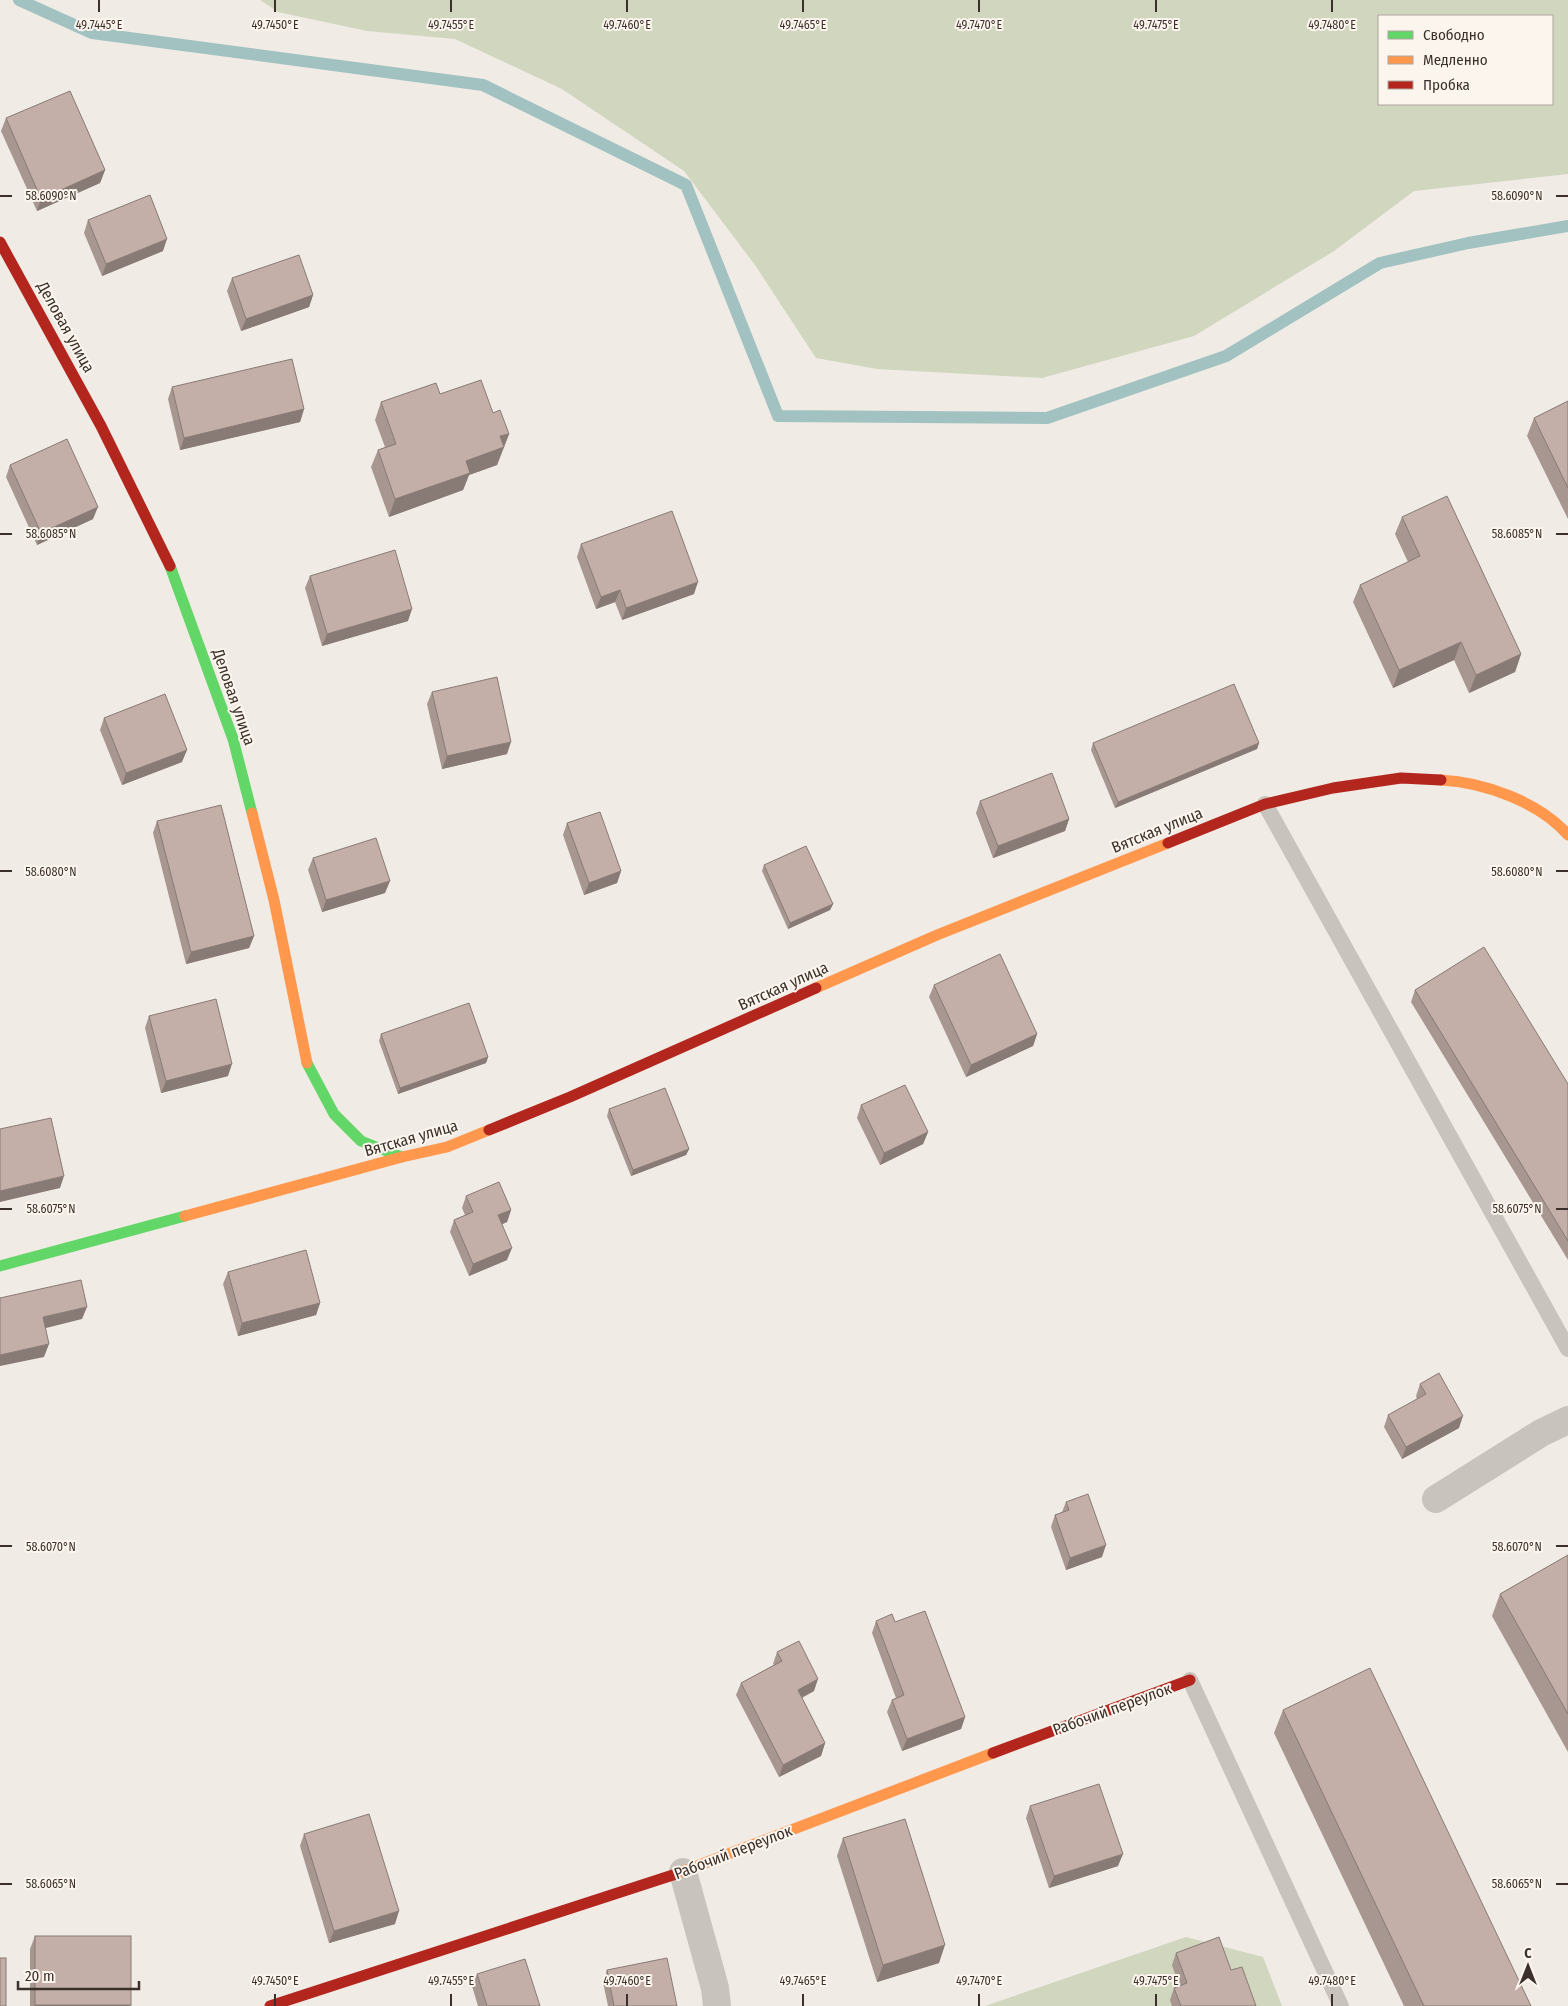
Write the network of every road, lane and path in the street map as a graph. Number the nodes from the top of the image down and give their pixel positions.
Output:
1 (0, 242) edge
2 (1266, 804) junction
3 (1568, 835) edge
4 (402, 1157) junction
5 (0, 1266) edge
6 (1568, 1349) edge
7 (1568, 1420) edge
8 (1436, 1499) dead end
9 (1190, 1680) joint
10 (683, 1872) junction
11 (270, 2006) edge
12 (717, 2006) edge
13 (1341, 2006) edge

1 - 4 street, Деловая улица
2 - 3 street, Вятская улица
2 - 4 street, Вятская улица
2 - 6 lane
4 - 5 street, Вятская улица
7 - 8 street
9 - 10 street, Рабочий переулок
9 - 13 lane
10 - 11 street, Рабочий переулок
10 - 12 street

